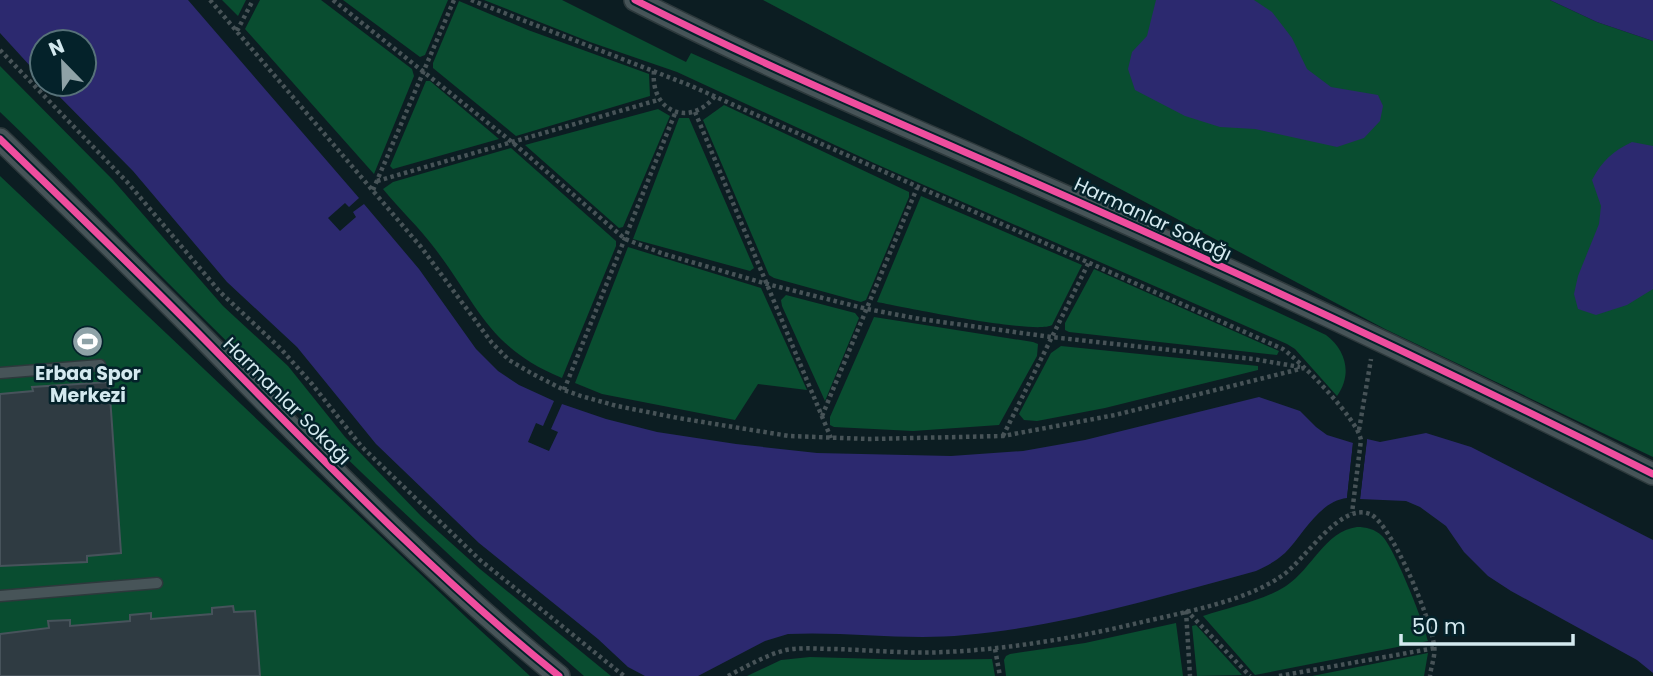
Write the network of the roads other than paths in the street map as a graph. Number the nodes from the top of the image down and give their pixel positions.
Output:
1 (635, 0) edge
2 (0, 139) edge
3 (100, 365) dead end
4 (0, 373) edge
5 (1653, 474) edge
6 (158, 583) dead end
7 (0, 596) edge
8 (559, 676) edge

1 - 5 street, Harmanlar Sokağı
2 - 8 street, Harmanlar Sokağı
3 - 4 lane
6 - 7 lane

